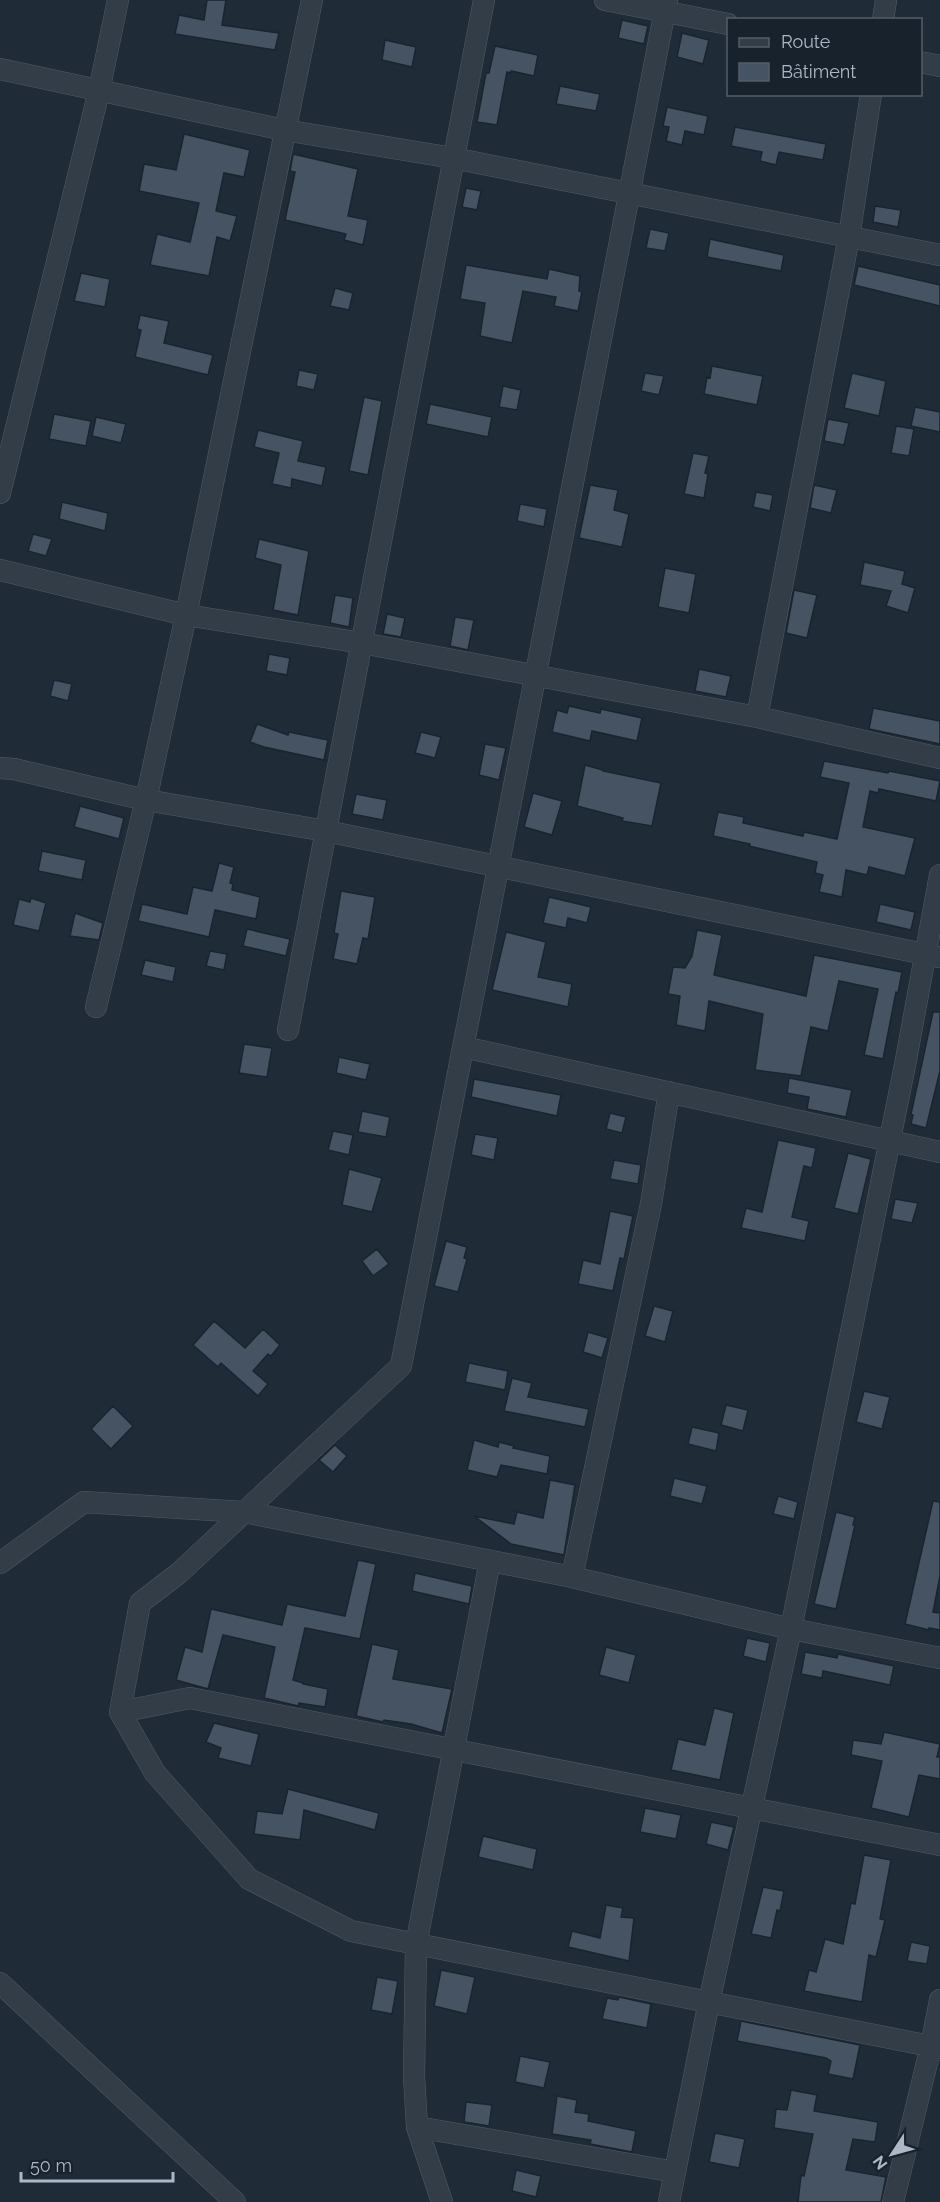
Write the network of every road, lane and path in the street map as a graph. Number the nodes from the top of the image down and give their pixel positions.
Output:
1 (118, 0) edge
2 (312, 0) edge
3 (484, 0) edge
4 (605, 0) edge
5 (886, 0) edge
6 (666, 6) edge
7 (883, 18) edge
8 (727, 23) edge
9 (922, 62) edge
10 (940, 66) edge
11 (0, 69) edge
12 (99, 91) junction
13 (871, 96) edge
14 (285, 130) junction
15 (453, 158) junction
16 (630, 193) junction
17 (849, 237) junction
18 (940, 255) edge
19 (0, 493) edge
20 (0, 570) edge
21 (186, 615) junction
22 (362, 643) junction
23 (535, 675) junction
24 (758, 717) junction
25 (940, 758) edge
26 (0, 768) edge
27 (146, 800) junction
28 (326, 831) junction
29 (498, 866) junction
30 (940, 874) edge
31 (933, 955) edge
32 (96, 1007) dead end
33 (288, 1030) dead end
34 (463, 1047) junction
35 (669, 1092) junction
36 (890, 1142) junction
37 (940, 1152) edge
38 (244, 1512) junction
39 (490, 1561) junction
40 (0, 1563) edge
41 (572, 1577) junction
42 (791, 1629) junction
43 (940, 1658) edge
44 (120, 1712) junction
45 (454, 1749) junction
46 (752, 1808) junction
47 (940, 1845) edge
48 (416, 1945) junction
49 (0, 1983) edge
50 (940, 2000) edge
51 (709, 2002) junction
52 (936, 2047) edge
53 (417, 2127) junction
54 (675, 2172) junction
55 (235, 2202) edge
56 (442, 2202) edge
57 (669, 2202) edge
58 (893, 2202) edge

1 - 12 street
2 - 14 street
3 - 15 street
4 - 6 street
5 - 7 street
6 - 8 street
6 - 16 street
9 - 10 street
11 - 12 street
12 - 14 street
12 - 19 street
13 - 17 street
14 - 15 street
14 - 21 street
15 - 16 street
15 - 22 street
16 - 17 street
16 - 23 street
17 - 18 street
17 - 24 street
20 - 21 street
21 - 22 street
21 - 27 street
22 - 23 street
22 - 28 street
23 - 24 street
23 - 29 street
24 - 25 street
26 - 27 street
27 - 28 street
27 - 32 street
28 - 29 street
28 - 33 street
29 - 31 street
29 - 34 street
30 - 31 street
31 - 36 street
34 - 35 street
34 - 38 street
35 - 36 street
35 - 41 street
36 - 37 street
36 - 42 street
38 - 39 street
38 - 40 street
38 - 44 street
39 - 41 street
39 - 45 street
41 - 42 street
42 - 43 street
42 - 46 street
44 - 45 street
44 - 48 street
45 - 46 street
45 - 48 street
46 - 47 street
46 - 51 street
48 - 51 street
48 - 53 street
49 - 55 street
50 - 52 street
51 - 52 street
51 - 54 street
52 - 58 street
53 - 54 street
53 - 56 street
54 - 57 street

